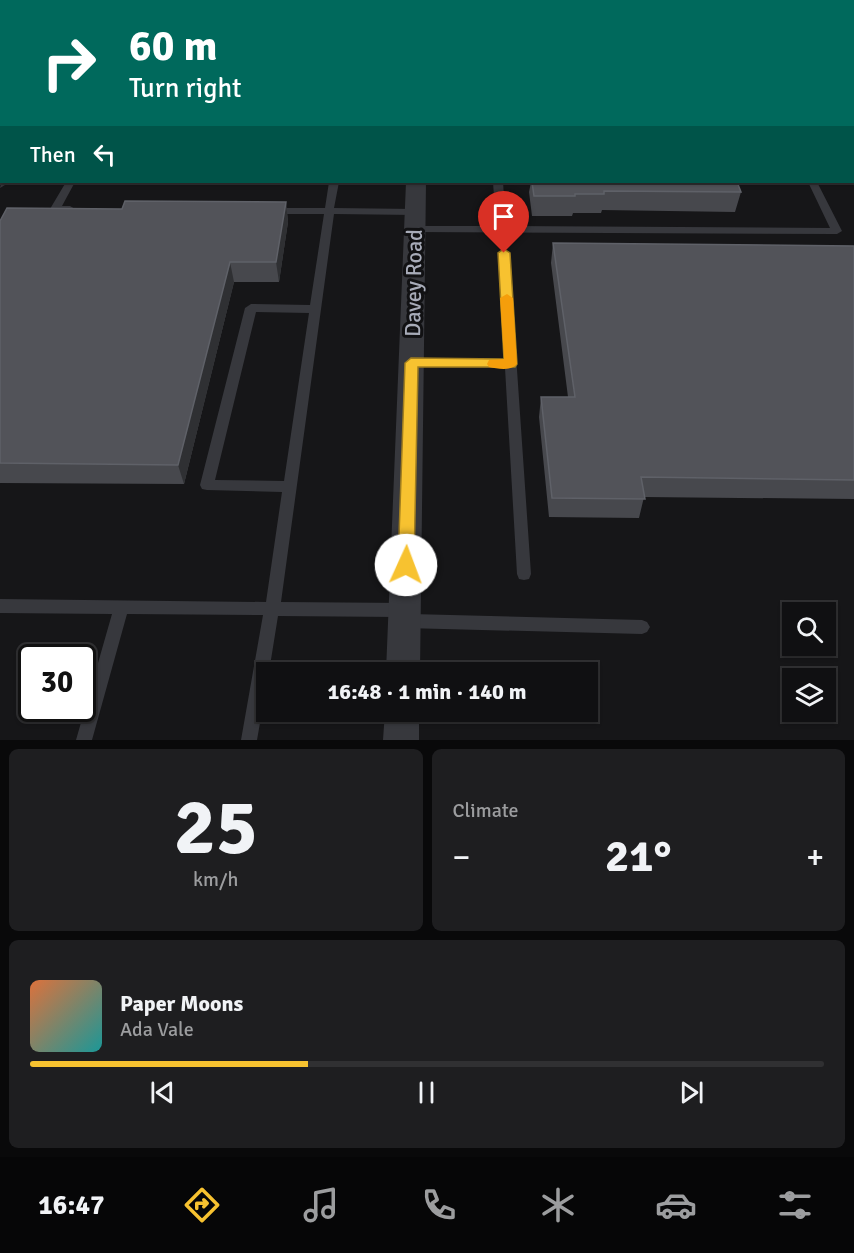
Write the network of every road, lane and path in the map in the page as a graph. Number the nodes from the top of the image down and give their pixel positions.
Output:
1 (69, 183) edge
2 (334, 183) edge
3 (416, 183) edge
4 (498, 183) edge
5 (813, 183) edge
6 (79, 209) edge
7 (257, 211) edge
8 (328, 212) junction
9 (415, 220) junction
10 (501, 229) junction
11 (504, 253) dead end
12 (315, 309) junction
13 (411, 363) junction
14 (511, 364) junction
15 (289, 487) junction
16 (524, 574) dead end
17 (0, 606) edge
18 (121, 607) junction
19 (272, 609) junction
20 (404, 616) junction
21 (642, 627) dead end
22 (403, 662) edge
23 (402, 722) edge
24 (84, 740) edge
25 (249, 740) edge
26 (401, 740) edge

1 - 6 lane
2 - 8 lane
3 - 9 street, Davey Road
4 - 10 lane
5 - 10 lane
7 - 8 lane
8 - 9 lane
8 - 12 lane
9 - 10 lane
9 - 13 street, Davey Road
11 - 14 lane
12 - 15 lane
12 - 15 lane
13 - 14 lane
13 - 20 street, Davey Road
14 - 16 lane
15 - 19 lane
17 - 18 lane
18 - 19 lane
18 - 24 lane
19 - 20 lane
19 - 25 lane
20 - 21 lane
20 - 22 street, Davey Road
23 - 26 street

